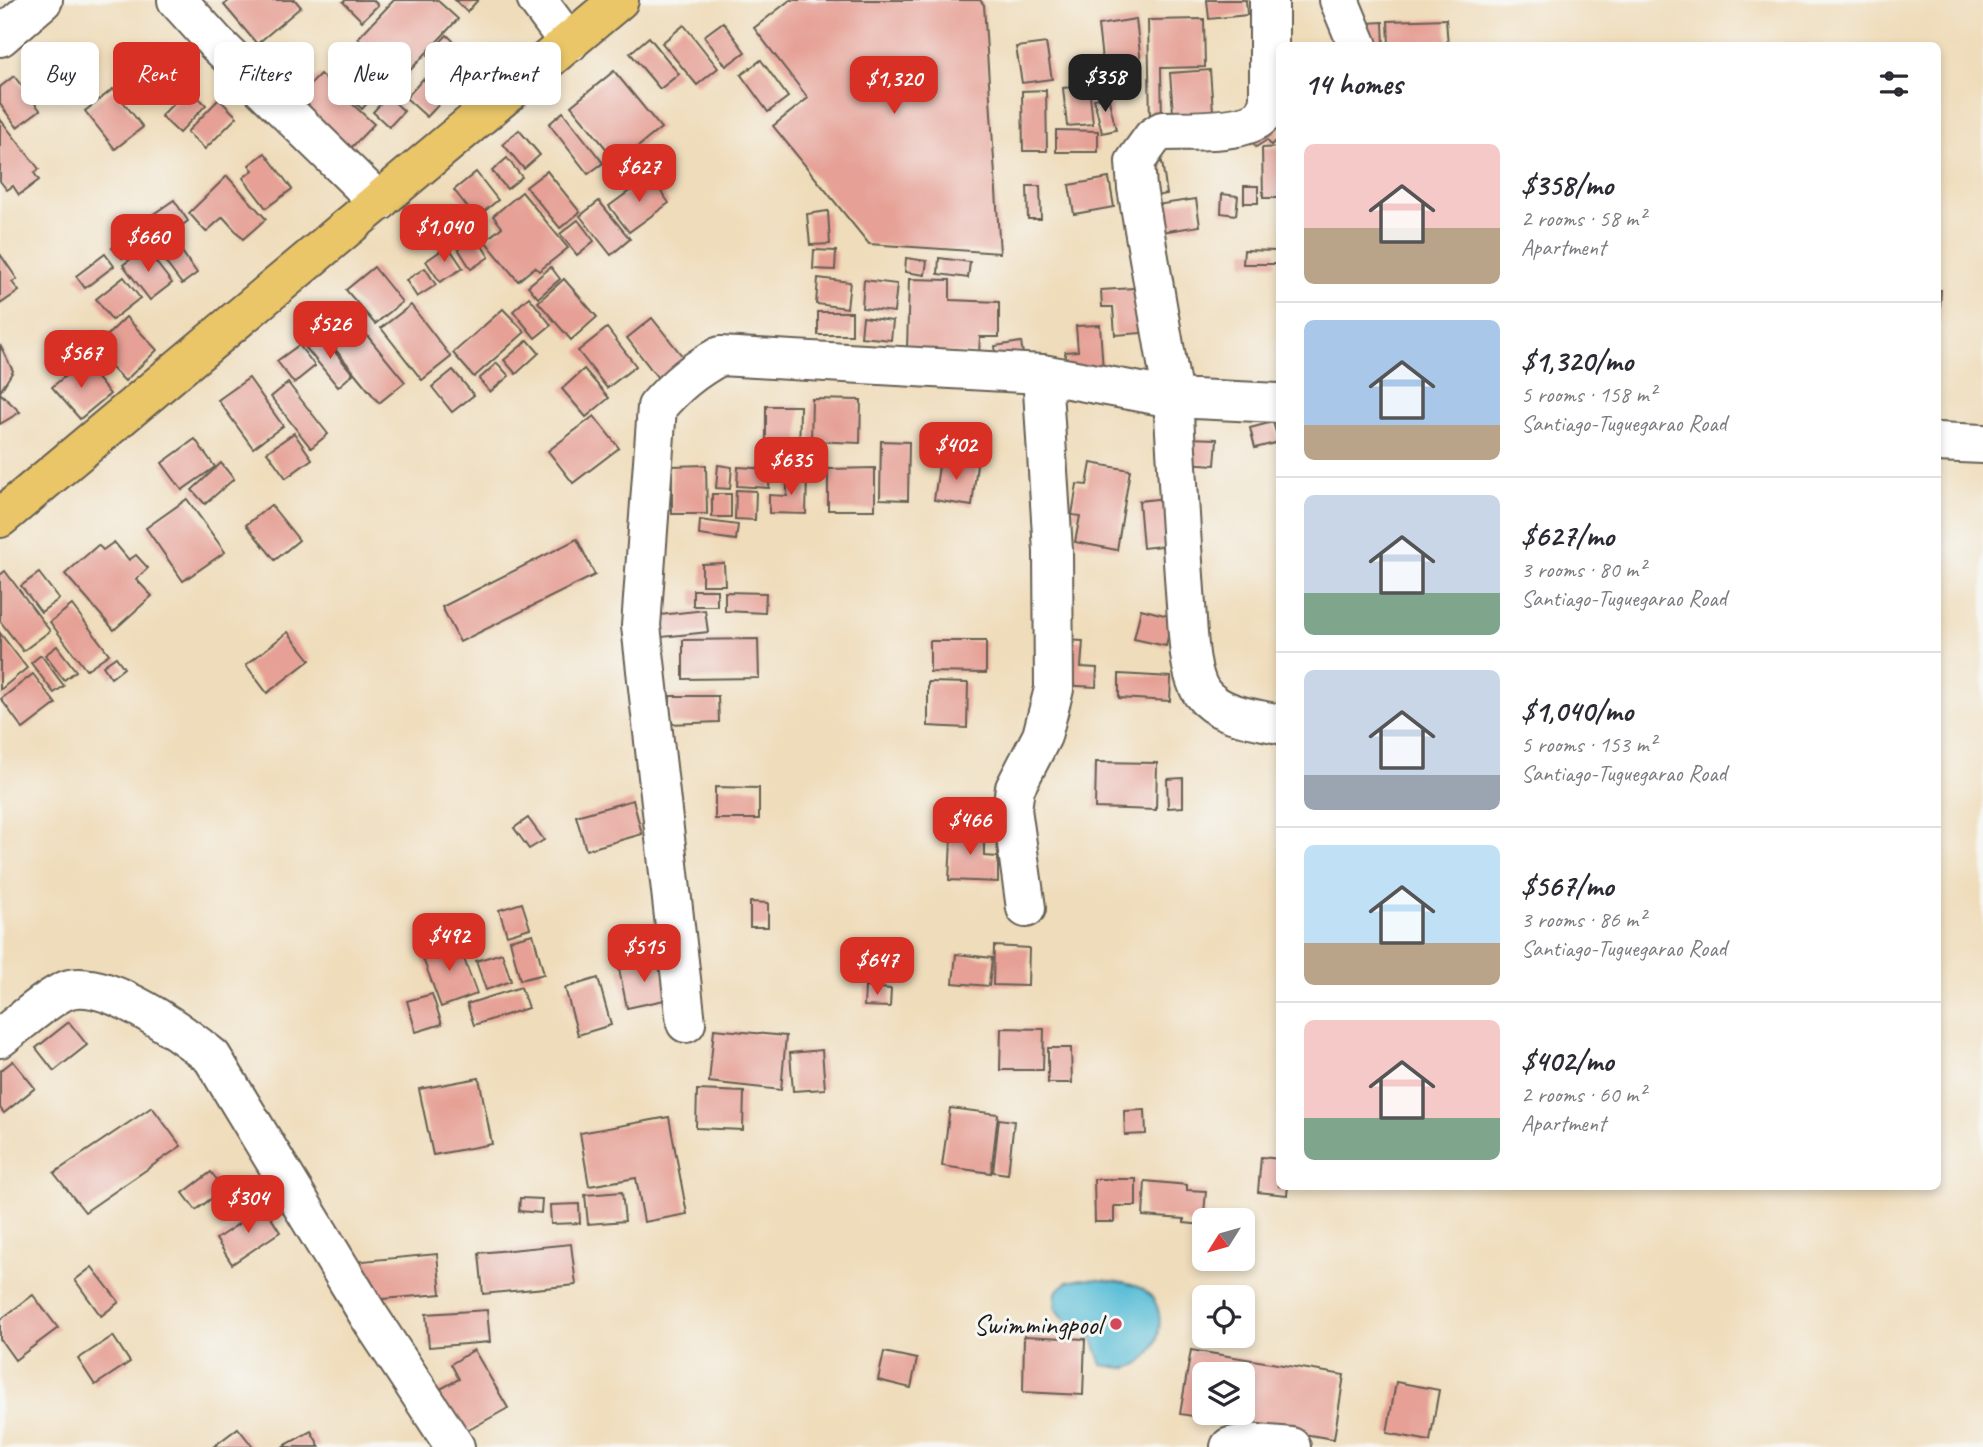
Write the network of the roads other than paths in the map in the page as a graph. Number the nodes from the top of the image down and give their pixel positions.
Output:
1 (43, 0) edge
2 (177, 0) edge
3 (537, 0) edge
4 (620, 0) edge
5 (1269, 0) edge
6 (1339, 0) edge
7 (0, 37) edge
8 (1356, 42) edge
9 (569, 43) junction
10 (379, 202) junction
11 (1042, 374) junction
12 (1173, 398) junction
13 (1276, 404) edge
14 (1941, 442) edge
15 (1983, 444) edge
16 (0, 519) edge
17 (1276, 723) edge
18 (1026, 908) dead end
19 (686, 1023) dead end
20 (0, 1038) edge
21 (455, 1447) edge
22 (1230, 1447) edge
23 (1291, 1447) edge

1 - 7 street
2 - 10 street
3 - 9 street
4 - 9 highway
5 - 12 street
6 - 8 street
9 - 10 highway
10 - 16 highway
11 - 12 street
11 - 18 street
11 - 19 street
12 - 13 street
12 - 17 street
14 - 15 street
20 - 21 street
22 - 23 street

